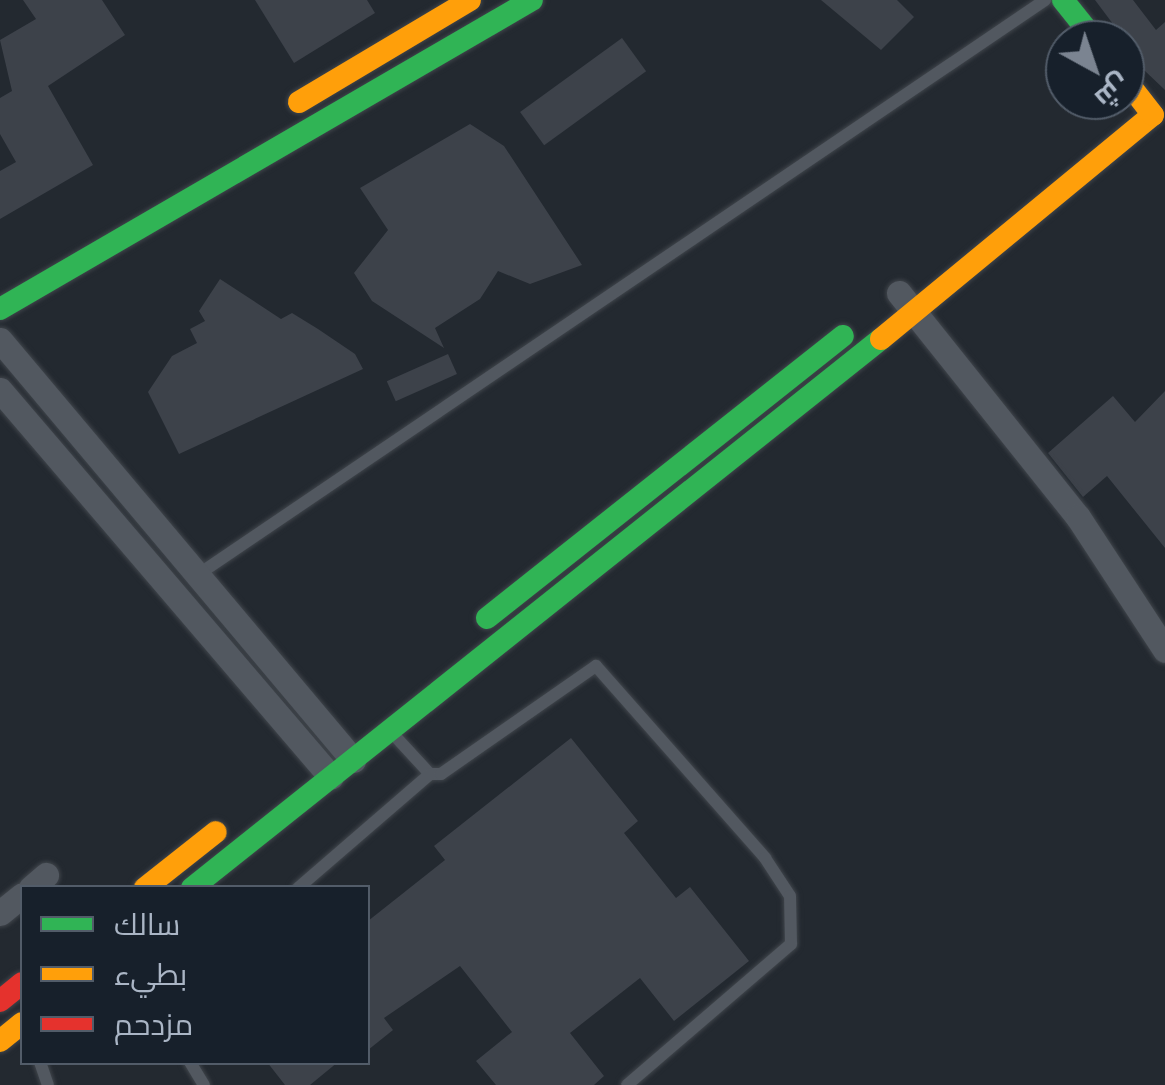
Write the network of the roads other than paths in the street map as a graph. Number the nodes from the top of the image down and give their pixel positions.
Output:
1 (470, 0) edge
2 (532, 0) edge
3 (1044, 0) edge
4 (1064, 0) edge
5 (1080, 20) edge
6 (1161, 117) edge
7 (269, 120) dead end
8 (1092, 120) edge
9 (84, 230) dead end
10 (0, 280) edge
11 (899, 292) junction
12 (0, 309) edge
13 (917, 316) junction
14 (0, 340) edge
15 (0, 390) edge
16 (640, 497) junction
17 (660, 521) junction
18 (196, 576) junction
19 (170, 594) junction
20 (472, 630) dead end
21 (1165, 650) edge
22 (390, 731) junction
23 (342, 732) junction
24 (353, 760) junction
25 (305, 762) junction
26 (430, 774) junction
27 (331, 777) junction
28 (236, 816) dead end
29 (149, 885) edge
30 (196, 885) edge
31 (301, 885) edge
32 (20, 896) edge
33 (0, 913) edge
34 (20, 985) edge
35 (0, 1001) edge
36 (627, 1085) edge

1 - 7 main road
2 - 12 main road
3 - 18 lane
4 - 5 main road
6 - 13 main road
8 - 11 main road
9 - 10 main road
11 - 13 street
11 - 16 main road
13 - 17 main road
13 - 21 street
14 - 18 street
15 - 19 street
16 - 17 main road
16 - 20 main road
17 - 22 main road
18 - 19 street
18 - 23 street
19 - 25 street
22 - 24 main road
22 - 26 lane
23 - 24 street
23 - 25 main road
24 - 27 main road
25 - 27 street
26 - 31 lane
26 - 36 lane
27 - 30 main road
28 - 29 main road
32 - 33 street
34 - 35 main road

